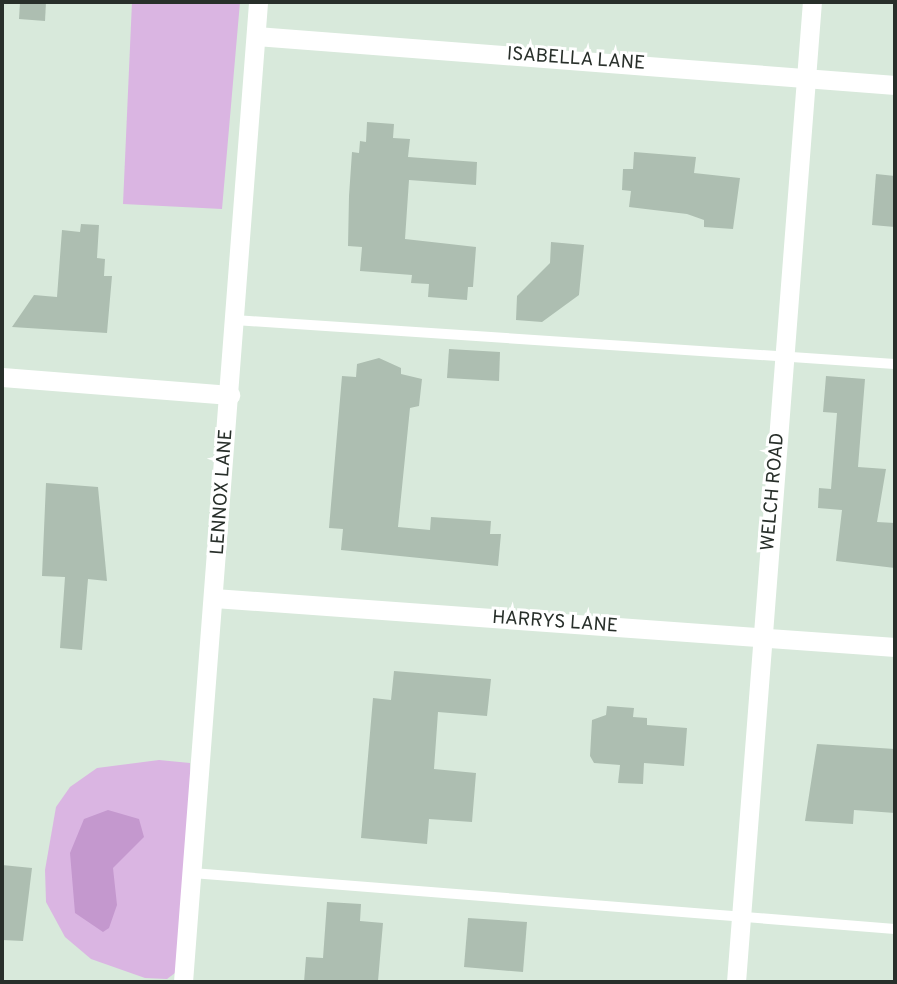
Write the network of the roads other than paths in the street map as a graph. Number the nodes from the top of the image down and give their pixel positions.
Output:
1 (258, 2) edge
2 (812, 2) edge
3 (256, 36) junction
4 (806, 78) junction
5 (895, 85) edge
6 (235, 320) junction
7 (785, 356) junction
8 (895, 365) edge
9 (2, 377) edge
10 (230, 395) junction
11 (214, 598) junction
12 (762, 638) junction
13 (895, 648) edge
14 (192, 873) junction
15 (741, 917) junction
16 (895, 929) edge
17 (183, 982) edge
18 (736, 982) edge

1 - 3 street, LENNOX LANE
2 - 4 street, WELCH ROAD
3 - 4 street, ISABELLA LANE
3 - 6 street, LENNOX LANE
4 - 5 street, ISABELLA LANE
4 - 7 street, WELCH ROAD
6 - 7 lane
6 - 10 street, LENNOX LANE
7 - 8 lane
7 - 12 street, WELCH ROAD
9 - 10 street
10 - 11 street, LENNOX LANE
11 - 12 street, HARRYS LANE
11 - 14 street, LENNOX LANE
12 - 13 street, HARRYS LANE
12 - 15 street, WELCH ROAD
14 - 15 lane
14 - 17 street, LENNOX LANE
15 - 16 lane
15 - 18 street, WELCH ROAD

